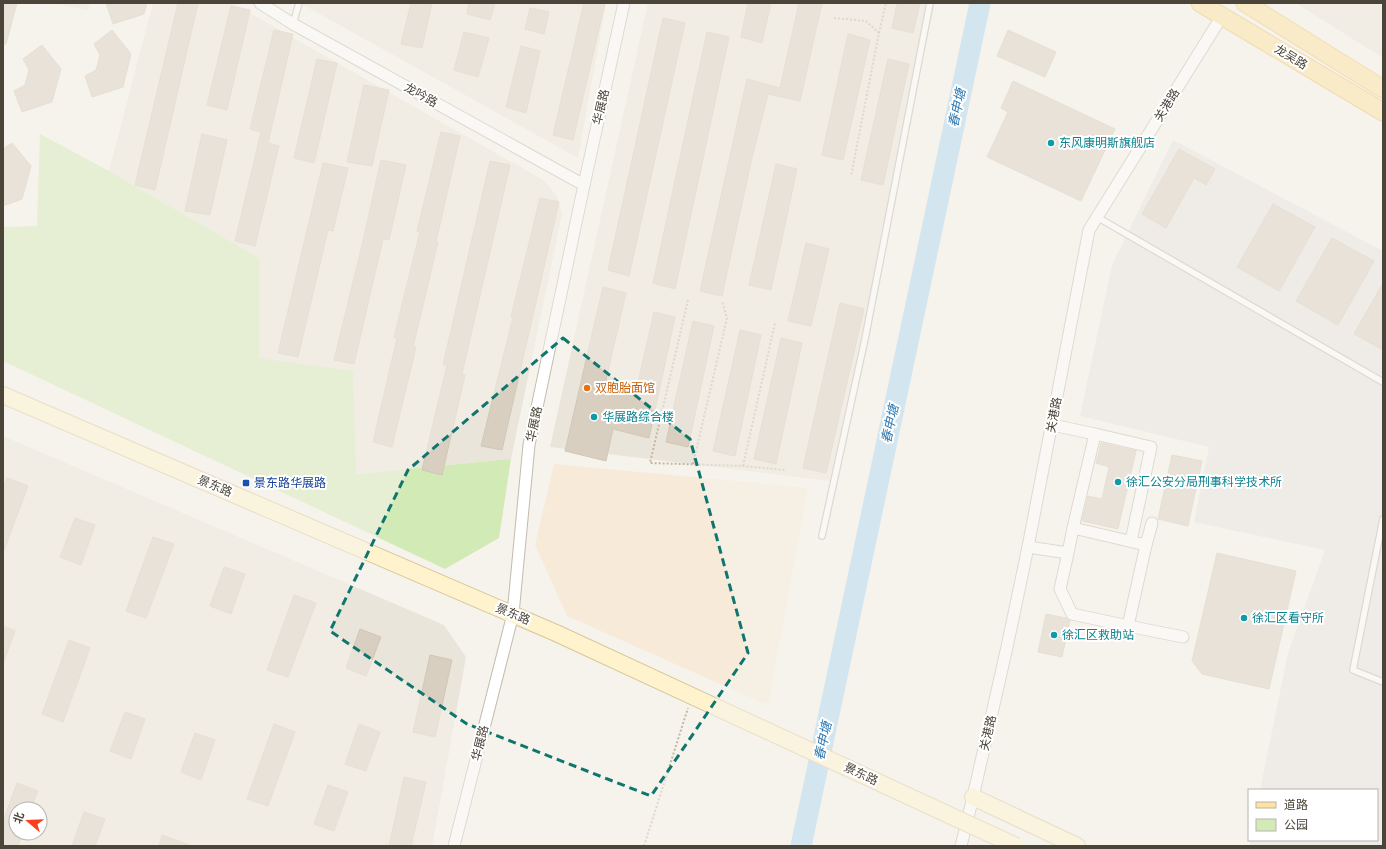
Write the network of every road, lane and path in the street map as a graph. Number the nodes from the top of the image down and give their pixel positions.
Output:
1 (260, 3) edge
2 (299, 3) edge
3 (624, 3) edge
4 (886, 3) edge
5 (930, 3) edge
6 (1200, 3) edge
7 (1245, 3) edge
8 (1222, 16) junction
9 (834, 18) dead end
10 (294, 24) junction
11 (880, 33) junction
12 (1383, 89) edge
13 (1383, 112) edge
14 (851, 176) dead end
15 (584, 186) junction
16 (1097, 217) junction
17 (688, 300) dead end
18 (722, 301) dead end
19 (775, 323) dead end
20 (1383, 382) edge
21 (3, 395) edge
22 (1052, 425) junction
23 (1095, 434) junction
24 (693, 464) junction
25 (743, 466) junction
26 (785, 470) dead end
27 (1383, 519) edge
28 (1152, 522) dead end
29 (1073, 528) junction
30 (822, 536) dead end
31 (1131, 541) junction
32 (1146, 545) junction
33 (1028, 547) junction
34 (1068, 554) junction
35 (513, 614) junction
36 (1128, 626) junction
37 (1183, 638) dead end
38 (1383, 682) edge
39 (692, 696) junction
40 (974, 797) junction
41 (454, 846) edge
42 (644, 846) edge
43 (961, 846) edge
44 (1016, 846) edge
45 (1077, 846) edge

1 - 10 street, 龙吟路
2 - 10 lane
3 - 15 street, 华展路
4 - 11 path
5 - 30 lane
6 - 8 main road, 龙吴路
7 - 12 main road, 龙吴路
8 - 13 main road, 龙吴路
8 - 16 street, 关港路
9 - 11 path
10 - 15 street, 龙吟路
11 - 14 path
15 - 35 street, 华展路
16 - 20 lane
16 - 22 street, 关港路
17 - 24 path
18 - 24 path
19 - 25 path
21 - 35 street, 景东路
22 - 23 street
22 - 33 street, 关港路
23 - 29 street
23 - 31 street
24 - 25 path
25 - 26 path
27 - 38 lane
28 - 32 street
29 - 31 street
29 - 34 street
31 - 32 street
32 - 36 street
33 - 34 street
33 - 40 street, 关港路
34 - 36 street
35 - 39 street, 景东路, bridge
35 - 41 street, 华展路
36 - 37 street
39 - 42 path
39 - 44 street, 景东路, bridge
40 - 43 street, 关港路
40 - 45 street

